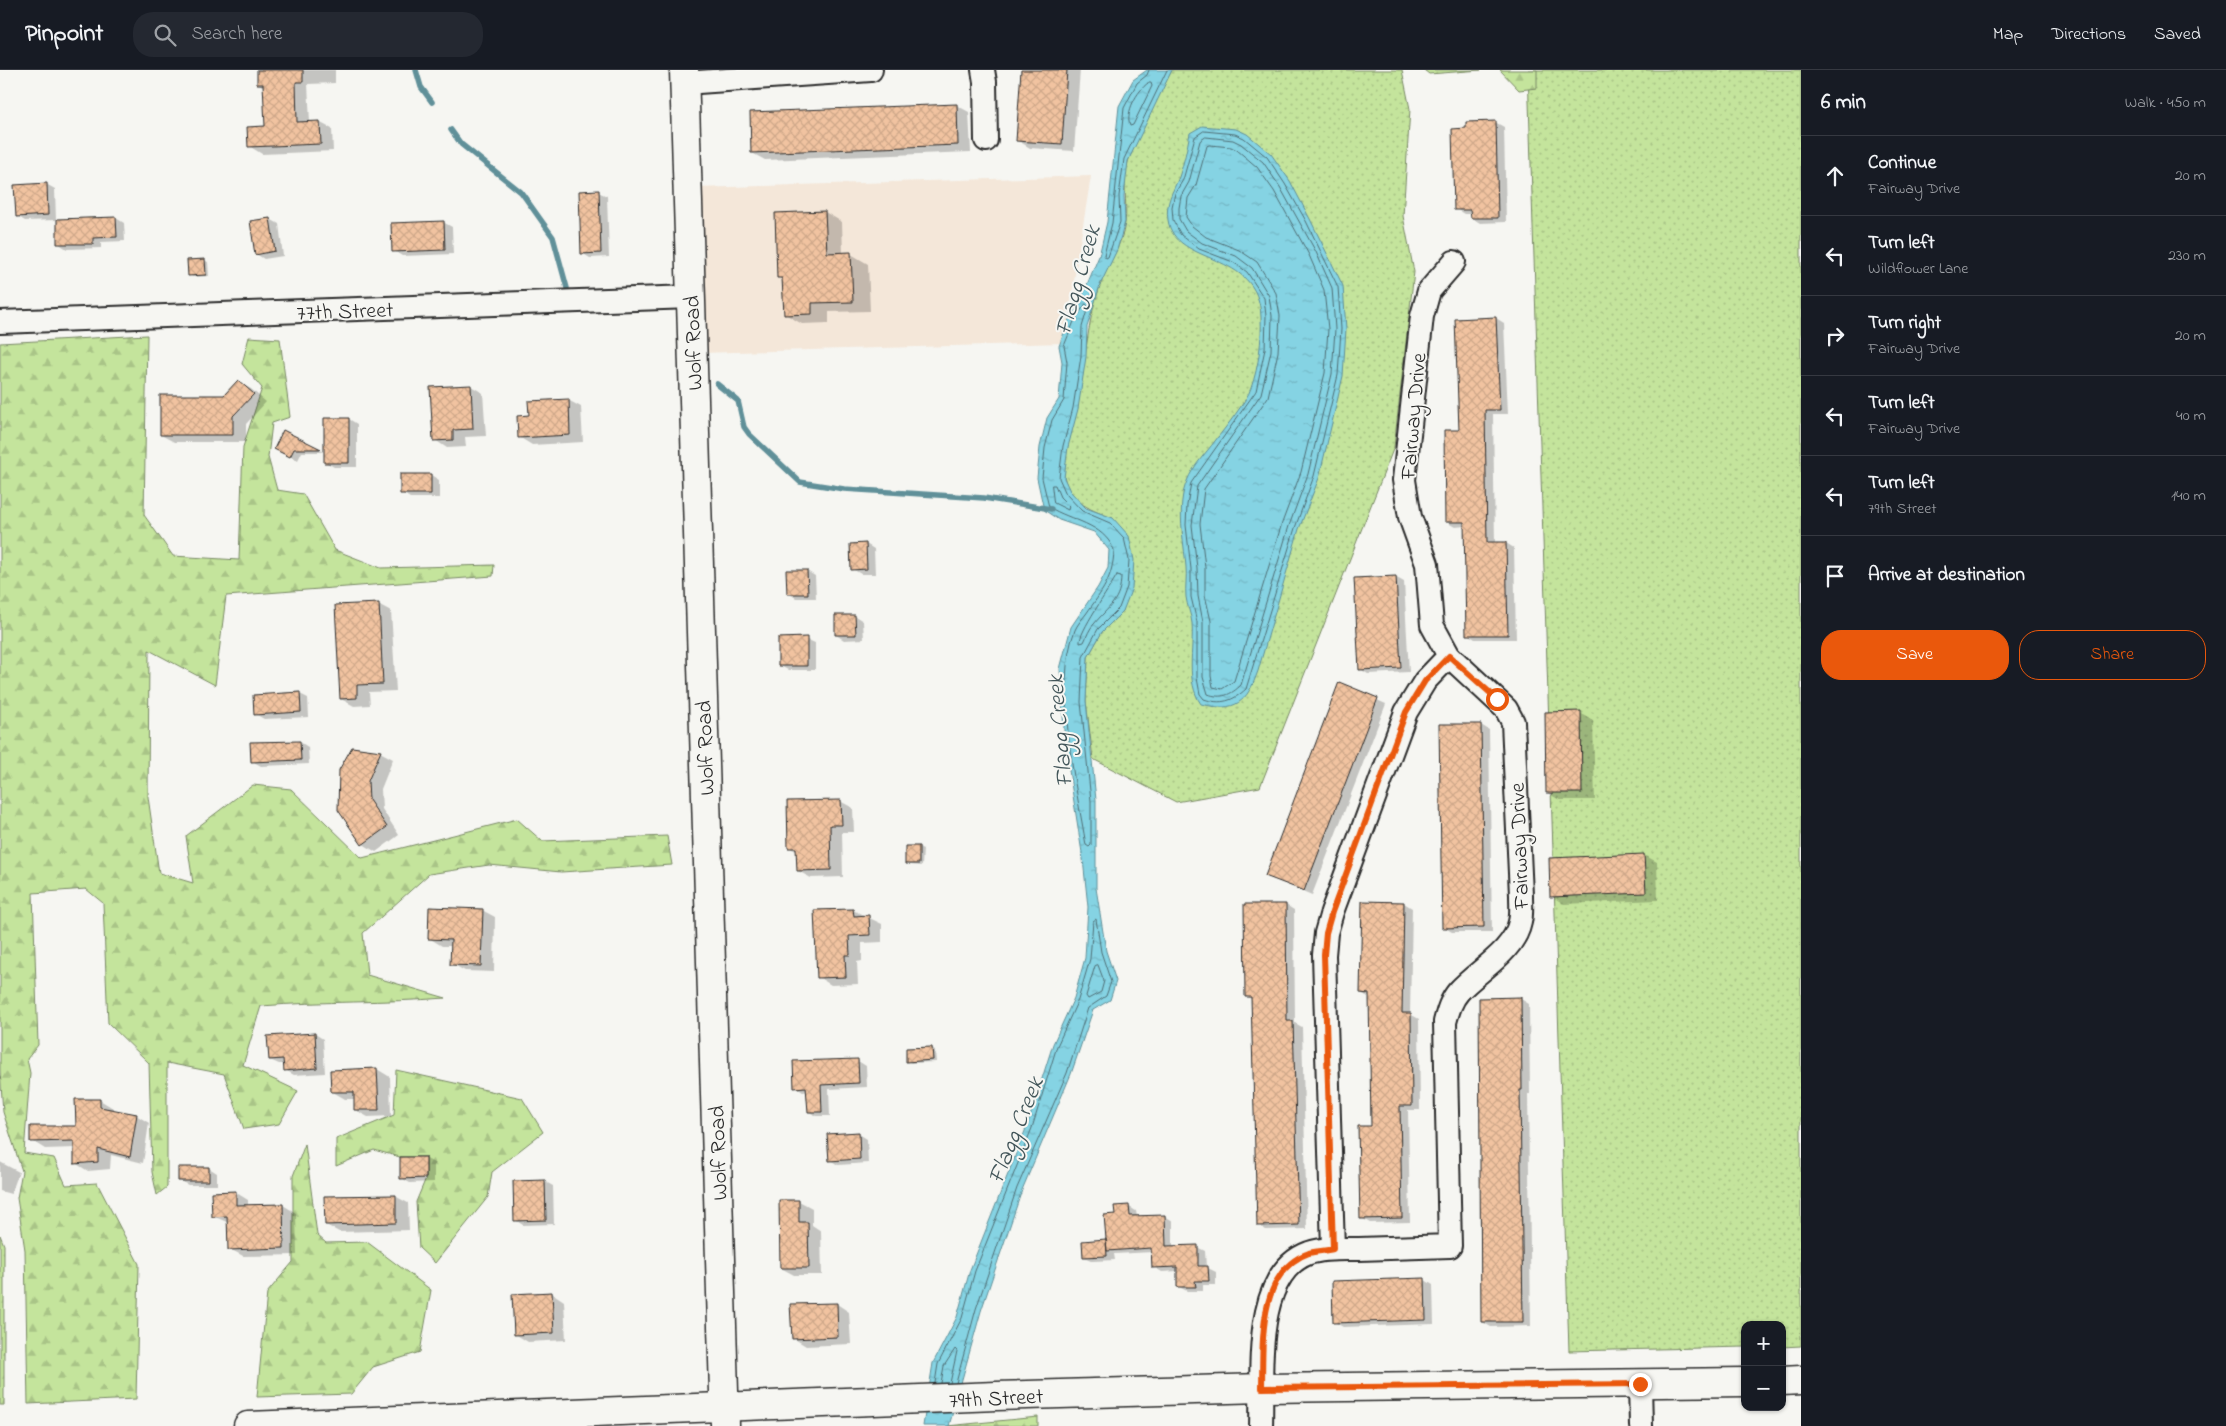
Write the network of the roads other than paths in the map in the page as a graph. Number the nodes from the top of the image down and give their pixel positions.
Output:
1 (871, 70) edge
2 (963, 70) edge
3 (970, 70) edge
4 (983, 70) edge
5 (825, 71) edge
6 (684, 76) edge
7 (986, 140) dead end
8 (1454, 262) dead end
9 (691, 297) junction
10 (0, 322) edge
11 (1449, 656) junction
12 (1333, 1249) junction
13 (1801, 1380) edge
14 (1786, 1381) edge
15 (1741, 1382) edge
16 (1640, 1384) junction
17 (1262, 1388) junction
18 (725, 1416) edge
19 (248, 1426) edge
20 (1262, 1426) edge
21 (1641, 1426) edge

1 - 5 street
2 - 3 street
4 - 7 street
5 - 6 street
6 - 9 street, Wolf Road
8 - 11 street, Fairway Drive
9 - 10 street, 77th Street
9 - 18 street, Wolf Road
11 - 12 street
11 - 12 street, Fairway Drive
12 - 17 street, Fairway Drive
13 - 14 street
15 - 16 street, 79th Street
16 - 17 street, 79th Street
16 - 21 street
17 - 18 street, 79th Street
17 - 20 street, Fairway Drive
18 - 19 street, 79th Street

